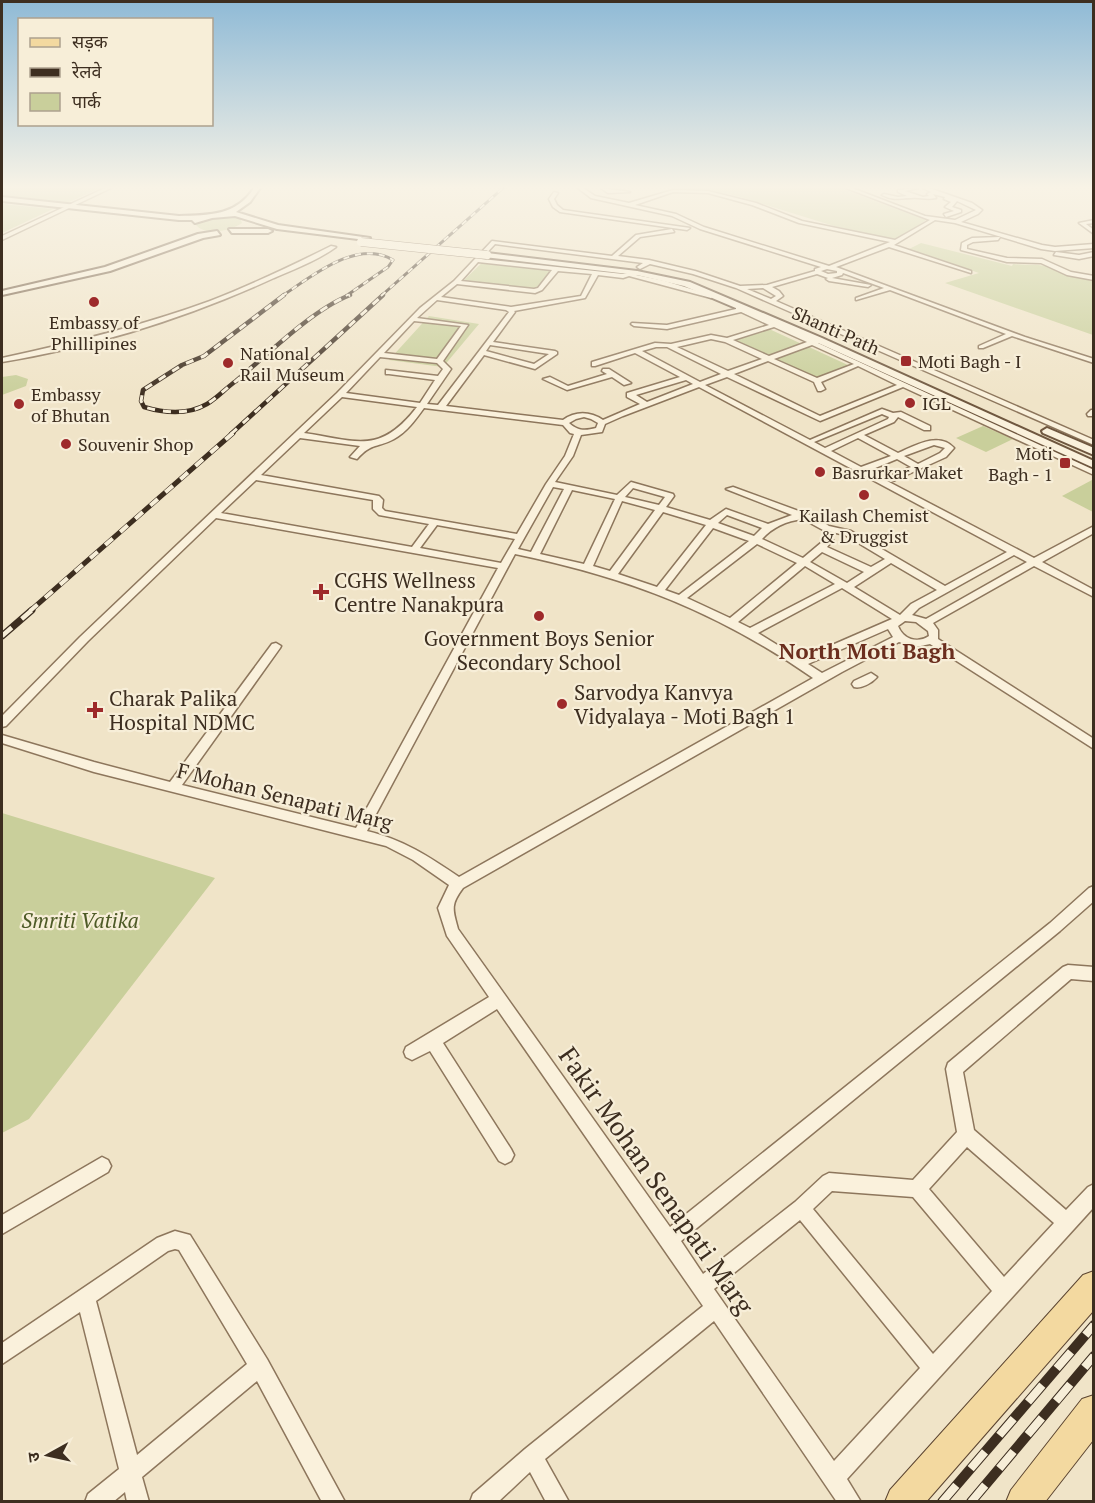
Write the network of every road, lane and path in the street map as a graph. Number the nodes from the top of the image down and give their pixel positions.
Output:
1 (129, 258) edge
2 (138, 258) edge
3 (312, 258) edge
4 (484, 258) edge
5 (498, 258) edge
6 (511, 258) edge
7 (613, 258) edge
8 (800, 258) edge
9 (853, 258) edge
10 (928, 258) edge
11 (999, 258) edge
12 (1046, 258) edge
13 (1042, 261) junction
14 (829, 267) junction
15 (556, 269) junction
16 (639, 269) junction
17 (840, 270) junction
18 (969, 272) dead end
19 (596, 273) junction
20 (821, 274) junction
21 (1094, 278) edge
22 (456, 282) junction
23 (738, 287) junction
24 (767, 287) junction
25 (889, 288) junction
26 (539, 290) junction
27 (2, 291) edge
28 (777, 292) junction
29 (552, 296) dead end
30 (436, 298) junction
31 (858, 299) dead end
32 (772, 301) junction
33 (940, 307) junction
34 (512, 309) junction
35 (741, 310) junction
36 (925, 311) dead end
37 (412, 319) junction
38 (634, 324) dead end
39 (774, 325) junction
40 (846, 334) junction
41 (1012, 334) junction
42 (834, 338) junction
43 (727, 340) junction
44 (816, 342) junction
45 (488, 344) junction
46 (671, 346) junction
47 (981, 346) dead end
48 (636, 351) junction
49 (482, 352) junction
50 (379, 355) junction
51 (2, 360) edge
52 (769, 360) junction
53 (438, 361) junction
54 (1094, 361) edge
55 (855, 366) dead end
56 (389, 372) dead end
57 (730, 374) junction
58 (613, 375) junction
59 (440, 378) junction
60 (685, 378) junction
61 (547, 379) dead end
62 (817, 381) junction
63 (627, 383) dead end
64 (903, 385) junction
65 (699, 386) junction
66 (709, 386) junction
67 (821, 389) dead end
68 (340, 395) junction
69 (421, 405) junction
70 (647, 405) junction
71 (440, 408) junction
72 (763, 412) dead end
73 (893, 416) junction
74 (565, 423) junction
75 (602, 423) junction
76 (841, 426) junction
77 (927, 428) dead end
78 (1094, 432) edge
79 (578, 433) junction
80 (299, 435) junction
81 (858, 435) junction
82 (1082, 438) junction
83 (814, 440) dead end
84 (1094, 442) edge
85 (364, 444) junction
86 (824, 452) junction
87 (1094, 452) edge
88 (898, 456) junction
89 (354, 457) dead end
90 (1094, 465) edge
91 (918, 467) junction
92 (860, 471) junction
93 (1094, 473) edge
94 (256, 477) junction
95 (891, 479) dead end
96 (550, 484) junction
97 (569, 487) junction
98 (730, 489) dead end
99 (620, 497) junction
100 (661, 508) junction
101 (216, 515) junction
102 (804, 516) junction
103 (435, 522) junction
104 (712, 524) junction
105 (768, 527) junction
106 (1094, 529) edge
107 (520, 537) junction
108 (828, 540) dead end
109 (755, 541) junction
110 (821, 549) junction
111 (414, 550) junction
112 (512, 552) junction
113 (1013, 552) junction
114 (534, 556) junction
115 (892, 558) junction
116 (802, 562) junction
117 (1032, 562) junction
118 (504, 566) junction
119 (588, 567) junction
120 (872, 571) junction
121 (612, 575) junction
122 (968, 578) junction
123 (845, 585) junction
124 (987, 588) junction
125 (660, 590) junction
126 (945, 590) junction
127 (1094, 594) edge
128 (681, 598) junction
129 (899, 620) junction
130 (731, 622) junction
131 (926, 623) junction
132 (751, 632) junction
133 (899, 638) junction
134 (931, 640) junction
135 (276, 646) dead end
136 (800, 663) junction
137 (871, 677) dead end
138 (822, 679) junction
139 (858, 684) dead end
140 (2, 723) edge
141 (2, 739) edge
142 (1094, 745) edge
143 (173, 787) junction
144 (359, 834) junction
145 (458, 884) junction
146 (1094, 892) edge
147 (1094, 974) edge
148 (498, 1000) junction
149 (432, 1041) junction
150 (412, 1053) dead end
151 (966, 1135) junction
152 (505, 1155) dead end
153 (102, 1166) dead end
154 (917, 1189) junction
155 (1094, 1193) edge
156 (801, 1208) junction
157 (1067, 1222) junction
158 (2, 1225) edge
159 (668, 1240) junction
160 (1094, 1286) edge
161 (701, 1288) junction
162 (1004, 1291) junction
163 (86, 1297) junction
164 (715, 1308) junction
165 (2, 1354) edge
166 (260, 1366) junction
167 (933, 1369) junction
168 (1094, 1411) edge
169 (532, 1456) junction
170 (132, 1473) junction
171 (833, 1478) junction
172 (96, 1502) edge
173 (138, 1502) edge
174 (334, 1502) edge
175 (481, 1502) edge
176 (558, 1502) edge
177 (850, 1502) edge
178 (902, 1502) edge
179 (1023, 1502) edge

1 - 27 main road
2 - 27 main road
3 - 51 street
4 - 22 street
5 - 15 street
6 - 16 main road, Shanti Path
7 - 16 street
8 - 14 street
9 - 14 street
10 - 18 street
11 - 13 street
12 - 13 street
13 - 21 street
14 - 17 street
14 - 20 street
15 - 19 street
15 - 26 street
16 - 19 street
16 - 23 street
16 - 35 street
16 - 42 main road, Shanti Path
16 - 44 main road, Shanti Path
17 - 20 street
17 - 25 street
19 - 34 street
20 - 24 street
20 - 25 street
20 - 28 street
22 - 26 street
22 - 30 street
23 - 24 street
23 - 32 street
24 - 28 street
25 - 31 street
25 - 33 street
26 - 29 street
28 - 32 street
30 - 34 street
30 - 37 street
32 - 40 street
33 - 36 street
33 - 41 street
34 - 45 street
35 - 38 street
35 - 39 street
37 - 50 street
37 - 53 street
39 - 43 street
39 - 44 street
40 - 42 street
40 - 82 street
41 - 47 street
41 - 54 street
42 - 87 main road, Shanti Path
43 - 46 street
43 - 52 street
44 - 52 street
44 - 64 street
44 - 90 main road, Shanti Path
45 - 49 street
45 - 49 street
46 - 48 street
46 - 57 street
48 - 58 street
48 - 60 street
49 - 71 street
50 - 53 street
50 - 68 street
52 - 57 street
52 - 62 street
53 - 59 street
55 - 62 street
56 - 59 street
57 - 64 street
57 - 66 street
58 - 61 street
58 - 63 street
59 - 69 street
60 - 65 street
60 - 70 street
62 - 67 street
64 - 93 street
65 - 66 street
65 - 70 street
66 - 72 street
66 - 86 street
68 - 69 street
68 - 80 street
69 - 71 street
69 - 85 street
70 - 75 street
71 - 74 street
73 - 76 street
73 - 77 street
73 - 81 street
74 - 75 street
74 - 79 street
75 - 79 street
76 - 81 street
76 - 83 street
78 - 82 street
79 - 96 street
80 - 85 street
80 - 94 street
81 - 86 street
81 - 88 street
82 - 84 street
85 - 89 street
86 - 92 street
88 - 91 street
88 - 91 street
88 - 92 street
91 - 95 street
92 - 113 street
94 - 101 street
94 - 103 street
96 - 97 street
96 - 107 street
97 - 99 street
97 - 114 street
98 - 102 street
99 - 100 street
99 - 100 street
99 - 119 street
100 - 104 street
100 - 121 street
101 - 111 street
101 - 140 street
102 - 105 street
102 - 115 street
103 - 107 street
103 - 111 street
104 - 105 street
104 - 109 street
104 - 125 street
105 - 109 street
106 - 117 street
107 - 112 street
108 - 110 street
109 - 116 street
109 - 128 street
110 - 116 street
110 - 120 street
111 - 118 street
112 - 114 street
112 - 118 street
113 - 117 street
113 - 122 street
114 - 119 street
115 - 120 street
115 - 126 street
116 - 123 street
116 - 130 street
117 - 124 street
117 - 127 street
118 - 144 street
119 - 121 street
120 - 123 street
121 - 125 street
122 - 124 street
122 - 126 street
123 - 129 street
123 - 132 street
124 - 131 street
125 - 128 street
126 - 129 street
128 - 130 street
129 - 131 street
129 - 133 street
129 - 136 street
130 - 132 street
131 - 134 street
132 - 136 street
133 - 134 street
133 - 138 street
134 - 142 street
135 - 143 street
136 - 138 street
137 - 139 street
138 - 145 street
141 - 143 street, F Mohan Senapati Marg
143 - 144 street, F Mohan Senapati Marg
144 - 145 street, F Mohan Senapati Marg
145 - 148 street, Fakir Mohan Senapati Marg
146 - 159 street
147 - 151 street
148 - 149 street
148 - 159 street, Fakir Mohan Senapati Marg
149 - 150 street
149 - 152 street
151 - 154 street
151 - 157 street
153 - 158 street
154 - 156 street
154 - 162 street
155 - 157 street
156 - 161 street
156 - 167 street
157 - 162 street
159 - 161 street, Fakir Mohan Senapati Marg
160 - 178 main road
161 - 164 street, Fakir Mohan Senapati Marg
162 - 167 street
163 - 165 street
163 - 166 street
163 - 170 street
164 - 169 street
164 - 171 street, Fakir Mohan Senapati Marg
166 - 170 street
166 - 174 street
167 - 171 street
168 - 179 main road
169 - 175 street
169 - 176 street
170 - 172 street
170 - 173 street
171 - 177 street, Fakir Mohan Senapati Marg

